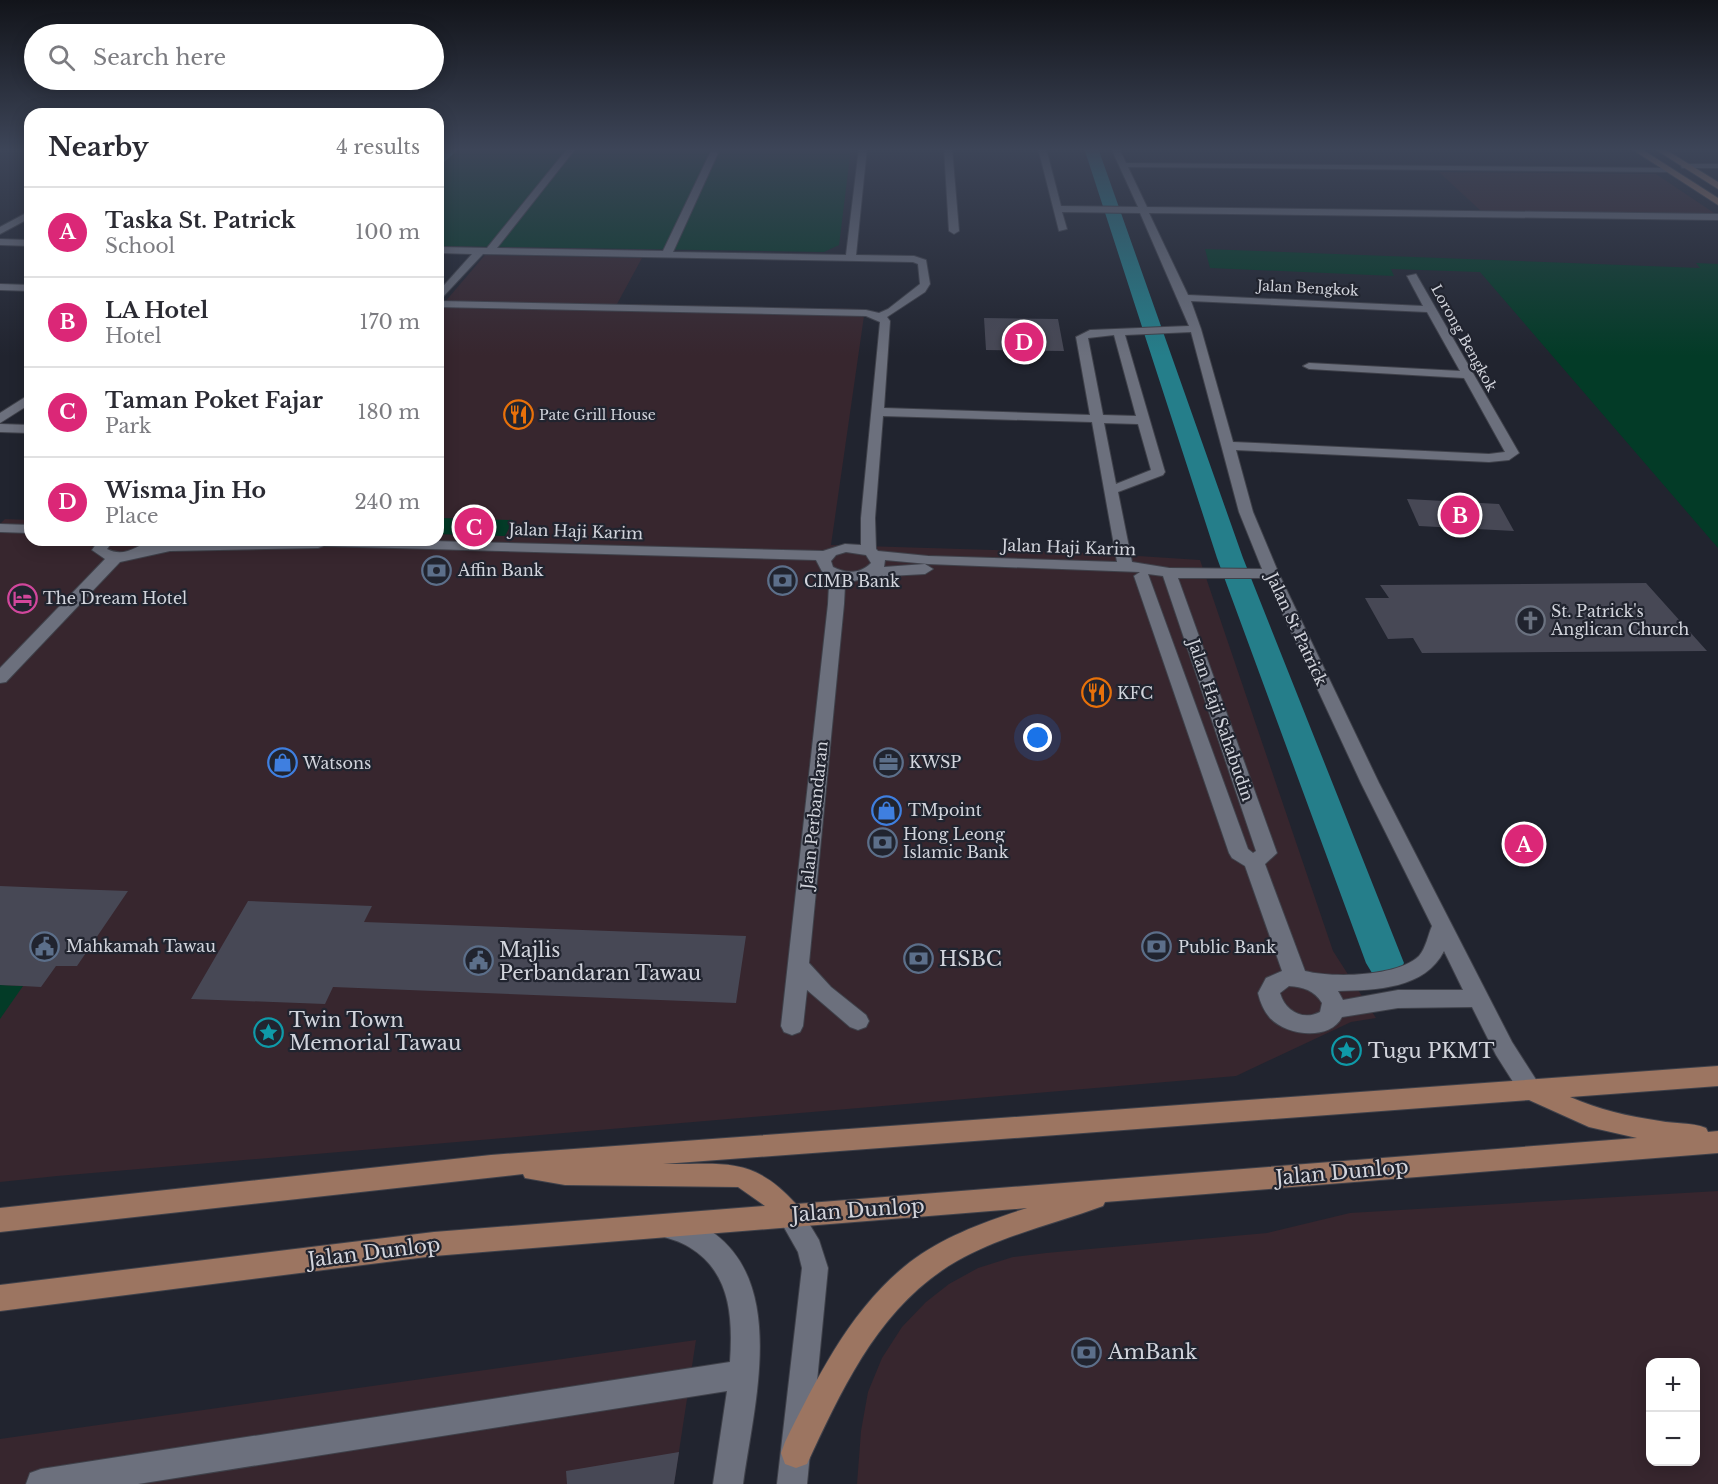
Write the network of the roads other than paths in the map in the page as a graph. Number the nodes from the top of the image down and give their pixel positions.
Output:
1 (514, 217) edge
2 (685, 217) edge
3 (855, 217) edge
4 (953, 217) edge
5 (1059, 217) edge
6 (1146, 217) edge
7 (24, 218) edge
8 (1062, 230) dead end
9 (0, 231) edge
10 (954, 231) dead end
11 (0, 242) edge
12 (24, 243) edge
13 (444, 250) edge
14 (485, 251) junction
15 (668, 254) junction
16 (851, 257) junction
17 (1412, 276) dead end
18 (0, 287) edge
19 (24, 288) edge
20 (444, 292) edge
21 (1185, 298) junction
22 (444, 304) edge
23 (1430, 309) junction
24 (880, 316) junction
25 (1196, 330) junction
26 (1119, 332) junction
27 (1309, 366) dead end
28 (1467, 375) junction
29 (24, 402) edge
30 (877, 412) junction
31 (0, 419) edge
32 (1098, 419) junction
33 (1145, 420) junction
34 (0, 428) edge
35 (24, 429) edge
36 (1228, 446) junction
37 (1112, 490) junction
38 (868, 518) junction
39 (0, 528) edge
40 (24, 529) edge
41 (101, 546) edge
42 (148, 546) edge
43 (444, 546) edge
44 (845, 548) junction
45 (872, 553) junction
46 (116, 557) junction
47 (827, 564) junction
48 (1125, 566) junction
49 (1169, 573) junction
50 (864, 574) junction
51 (1271, 574) junction
52 (1145, 585) junction
53 (1176, 593) junction
54 (836, 604) junction
55 (0, 678) edge
56 (1254, 862) junction
57 (1442, 926) junction
58 (798, 965) junction
59 (1306, 980) junction
60 (1479, 998) junction
61 (1333, 1010) junction
62 (858, 1021) dead end
63 (792, 1026) dead end
64 (1718, 1076) edge
65 (1530, 1089) junction
66 (1718, 1137) edge
67 (1718, 1142) edge
68 (491, 1166) junction
69 (1121, 1189) junction
70 (790, 1215) junction
71 (0, 1220) edge
72 (665, 1226) junction
73 (0, 1298) edge
74 (743, 1374) junction
75 (795, 1453) junction
76 (41, 1484) edge
77 (728, 1484) edge
78 (792, 1484) edge

1 - 14 street
2 - 15 street
3 - 16 street
4 - 10 street
5 - 8 street
6 - 21 street, Jalan St Patrick
7 - 9 street
11 - 12 street
13 - 14 street
14 - 15 street
14 - 20 street
15 - 16 street
16 - 24 street
17 - 23 street, Lorong Bengkok
18 - 19 street
21 - 23 street, Jalan Bengkok
21 - 25 street, Jalan St Patrick
22 - 24 street
23 - 28 street, Lorong Bengkok
24 - 30 street
25 - 26 street
25 - 36 street, Jalan St Patrick
26 - 32 street
26 - 33 street
27 - 28 street
28 - 36 street, Lorong Bengkok
29 - 31 street
30 - 32 street
30 - 38 street
32 - 33 street
32 - 37 street
33 - 37 street
34 - 35 street
36 - 51 street, Jalan St Patrick
37 - 48 street
38 - 44 street
38 - 45 street
39 - 40 street
41 - 46 street
42 - 46 street
43 - 47 street, Jalan Haji Karim
44 - 45 street, Jalan Haji Karim
44 - 47 street
45 - 48 street, Jalan Haji Karim
45 - 50 street
46 - 55 street
47 - 50 street, Jalan Haji Karim
47 - 54 street, Jalan Perbandaran
48 - 49 street, Jalan Haji Karim
49 - 51 street, Jalan Haji Karim
49 - 52 street
49 - 53 street, Jalan Haji Sahabudin
50 - 52 street, Jalan Haji Karim
50 - 54 street
51 - 57 street, Jalan St Patrick
52 - 53 street
52 - 56 street, Jalan Haji Sahabudin
53 - 56 street, Jalan Haji Sahabudin
54 - 58 street, Jalan Perbandaran
56 - 59 street, Jalan Haji Sahabudin
57 - 59 street
57 - 60 street, Jalan St Patrick
58 - 62 street
58 - 63 street, Jalan Perbandaran
59 - 61 street
59 - 61 street
60 - 61 street
60 - 65 street, Jalan St Patrick
64 - 65 main road
65 - 66 main road
65 - 68 main road
67 - 69 main road, Jalan Dunlop
68 - 70 main road
68 - 71 main road
69 - 70 main road, Jalan Dunlop
69 - 75 main road
70 - 72 main road, Jalan Dunlop
70 - 75 street
72 - 73 main road, Jalan Dunlop
72 - 74 street
74 - 76 street
74 - 77 street
75 - 78 street

